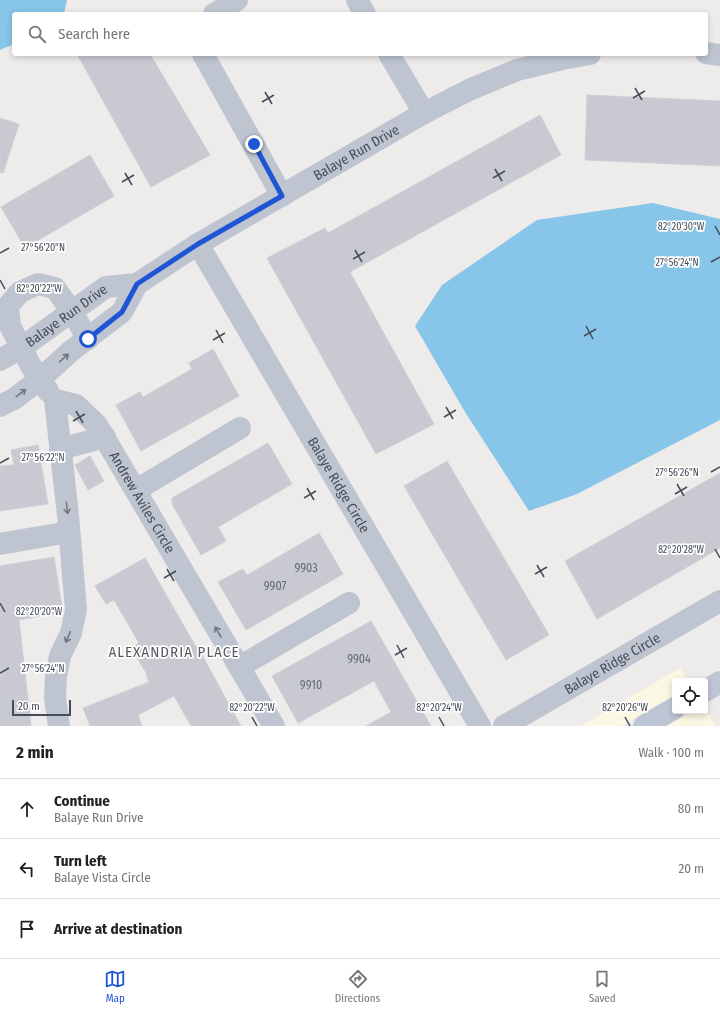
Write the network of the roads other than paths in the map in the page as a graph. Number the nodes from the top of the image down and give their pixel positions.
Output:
1 (237, 0) edge
2 (357, 0) edge
3 (217, 12) edge
4 (364, 12) edge
5 (708, 53) edge
6 (720, 55) edge
7 (204, 56) edge
8 (390, 56) edge
9 (579, 56) edge
10 (424, 113) junction
11 (282, 196) junction
12 (198, 244) junction
13 (137, 284) junction
14 (72, 312) junction
15 (88, 339) junction
16 (21, 348) junction
17 (0, 360) edge
18 (40, 378) junction
19 (55, 400) junction
20 (0, 406) edge
21 (240, 428) dead end
22 (105, 437) junction
23 (60, 449) junction
24 (136, 490) junction
25 (69, 532) junction
26 (0, 544) edge
27 (720, 601) edge
28 (349, 603) dead end
29 (239, 667) junction
30 (720, 682) edge
31 (708, 689) edge
32 (672, 710) edge
33 (59, 726) edge
34 (274, 726) edge
35 (480, 726) edge
36 (504, 726) edge
37 (644, 726) edge

1 - 3 street
2 - 4 street
5 - 6 street
7 - 11 street
8 - 10 street
9 - 10 street, Balaye Run Drive
10 - 11 street, Balaye Run Drive
11 - 12 street, Balaye Run Drive
12 - 13 street, Balaye Run Drive
12 - 35 street, Balaye Ridge Circle
13 - 14 street, Balaye Run Drive
13 - 15 street, Balaye Run Drive
14 - 15 street
14 - 16 street, Balaye Run Drive
14 - 16 street
18 -> 15 street, Balaye Run Drive
16 - 17 street, Balaye Run Drive
16 - 18 street
18 - 19 street
20 -> 18 street, Balaye Run Drive
19 - 22 street, Andrew Aviles Circle
19 - 23 street
21 - 24 street
22 - 23 street
22 - 24 street, Andrew Aviles Circle
23 -> 25 street
29 -> 24 street, Andrew Aviles Circle
25 - 26 street
25 -> 33 street
27 - 36 street, Balaye Ridge Circle
28 - 29 street
29 - 34 street, Andrew Aviles Circle
30 - 31 street
32 - 37 street

